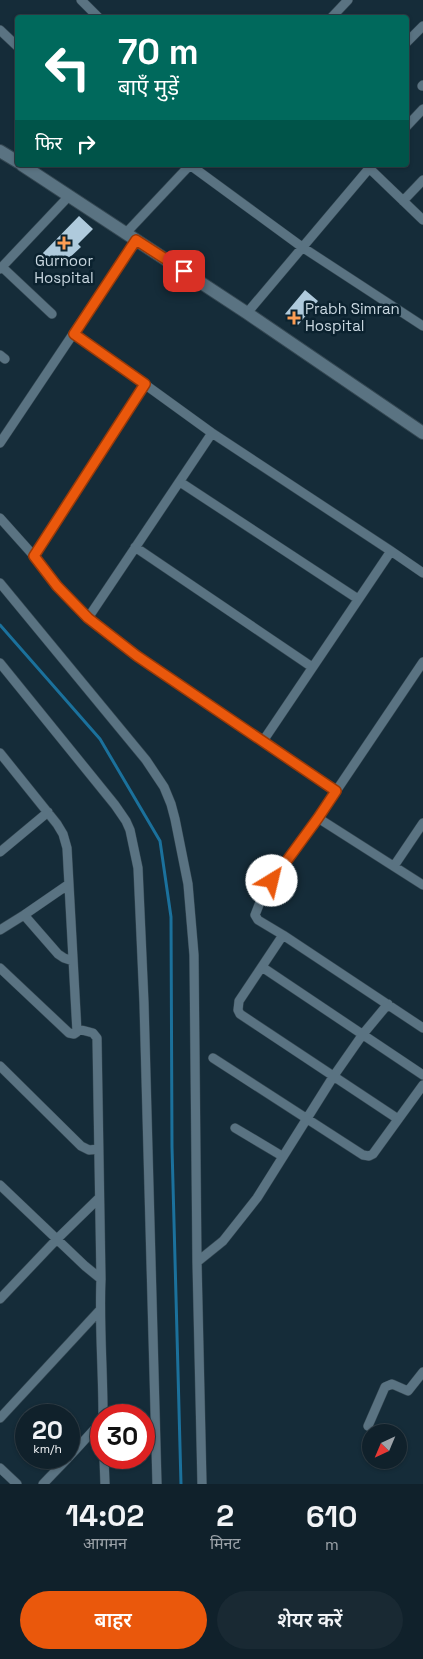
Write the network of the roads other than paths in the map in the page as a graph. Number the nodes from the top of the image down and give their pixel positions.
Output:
1 (81, 0) edge
2 (348, 0) edge
3 (96, 15) edge
4 (334, 15) edge
5 (423, 26) edge
6 (0, 30) edge
7 (409, 40) edge
8 (15, 44) edge
9 (423, 109) edge
10 (409, 124) edge
11 (0, 150) edge
12 (15, 160) edge
13 (25, 167) edge
14 (188, 167) edge
15 (193, 167) edge
16 (370, 167) edge
17 (423, 180) edge
18 (69, 196) junction
19 (403, 201) junction
20 (423, 220) edge
21 (131, 237) junction
22 (302, 247) junction
23 (1, 268) edge
24 (246, 313) junction
25 (52, 314) dead end
26 (423, 326) edge
27 (74, 334) junction
28 (145, 384) junction
29 (212, 432) junction
30 (423, 434) edge
31 (0, 443) edge
32 (180, 482) junction
33 (0, 518) edge
34 (135, 547) junction
35 (391, 551) junction
36 (34, 556) junction
37 (423, 573) edge
38 (0, 582) edge
39 (358, 599) junction
40 (88, 618) junction
41 (423, 662) edge
42 (0, 663) edge
43 (312, 667) junction
44 (263, 741) junction
45 (0, 753) edge
46 (336, 791) junction
47 (48, 812) junction
48 (318, 818) junction
49 (423, 823) edge
50 (0, 852) edge
51 (394, 866) junction
52 (68, 884) junction
53 (423, 885) edge
54 (24, 915) junction
55 (0, 930) edge
56 (283, 935) junction
57 (73, 961) junction
58 (262, 967) junction
59 (0, 968) edge
60 (388, 1004) junction
61 (423, 1028) edge
62 (78, 1029) junction
63 (363, 1034) junction
64 (213, 1058) dead end
65 (0, 1066) edge
66 (423, 1075) edge
67 (333, 1077) junction
68 (423, 1085) edge
69 (306, 1118) junction
70 (398, 1119) junction
71 (235, 1128) dead end
72 (98, 1149) junction
73 (282, 1156) junction
74 (0, 1185) edge
75 (98, 1199) junction
76 (57, 1239) junction
77 (197, 1262) junction
78 (101, 1279) junction
79 (0, 1299) edge
80 (100, 1310) junction
81 (423, 1372) edge
82 (103, 1404) edge
83 (0, 1418) edge
84 (369, 1424) edge
85 (90, 1434) edge
86 (80, 1444) edge
87 (0, 1468) edge
88 (57, 1469) edge
89 (104, 1469) edge
90 (17, 1484) edge
91 (43, 1484) edge
92 (105, 1484) edge
93 (157, 1484) edge
94 (202, 1484) edge

1 - 3 street
2 - 4 street
5 - 7 street
6 - 8 street
9 - 10 street
11 - 12 main road
13 - 18 main road
14 - 21 street
15 - 22 street
16 - 19 street
16 - 22 street
17 - 19 street
18 - 21 main road
18 - 23 street
19 - 20 street
21 - 24 main road
21 - 27 street
22 - 24 street
22 - 26 street
23 - 25 street
24 - 30 main road
27 - 28 street
27 - 31 street
28 - 29 street
28 - 36 street
29 - 32 street
29 - 35 street
32 - 34 street
32 - 39 street
33 - 36 street
34 - 40 street
34 - 43 street
35 - 37 street
35 - 39 street
36 - 40 street
38 - 77 street
39 - 43 street
40 - 44 street
41 - 46 street
42 - 93 street
43 - 44 street
44 - 46 street
45 - 47 street
46 - 48 street
47 - 50 street
47 - 52 street
48 - 51 street
48 - 56 street
49 - 51 street
51 - 53 street
52 - 54 street
52 - 57 street
54 - 55 street
54 - 57 street
56 - 58 street
56 - 60 street
57 - 62 street
58 - 63 street
58 - 67 street
59 - 62 street
60 - 61 street
60 - 63 street
62 - 72 street
63 - 66 street
63 - 67 street
64 - 69 street
65 - 72 street
67 - 69 street
67 - 70 street
68 - 70 street
69 - 70 street
69 - 73 street
71 - 73 street
72 - 75 street
73 - 77 street
74 - 76 street
75 - 76 street
75 - 78 street
76 - 78 street
76 - 79 street
77 - 94 street
78 - 80 street
80 - 82 street
80 - 83 street
81 - 84 street
85 - 86 street
87 - 90 street
88 - 91 street
89 - 92 street

